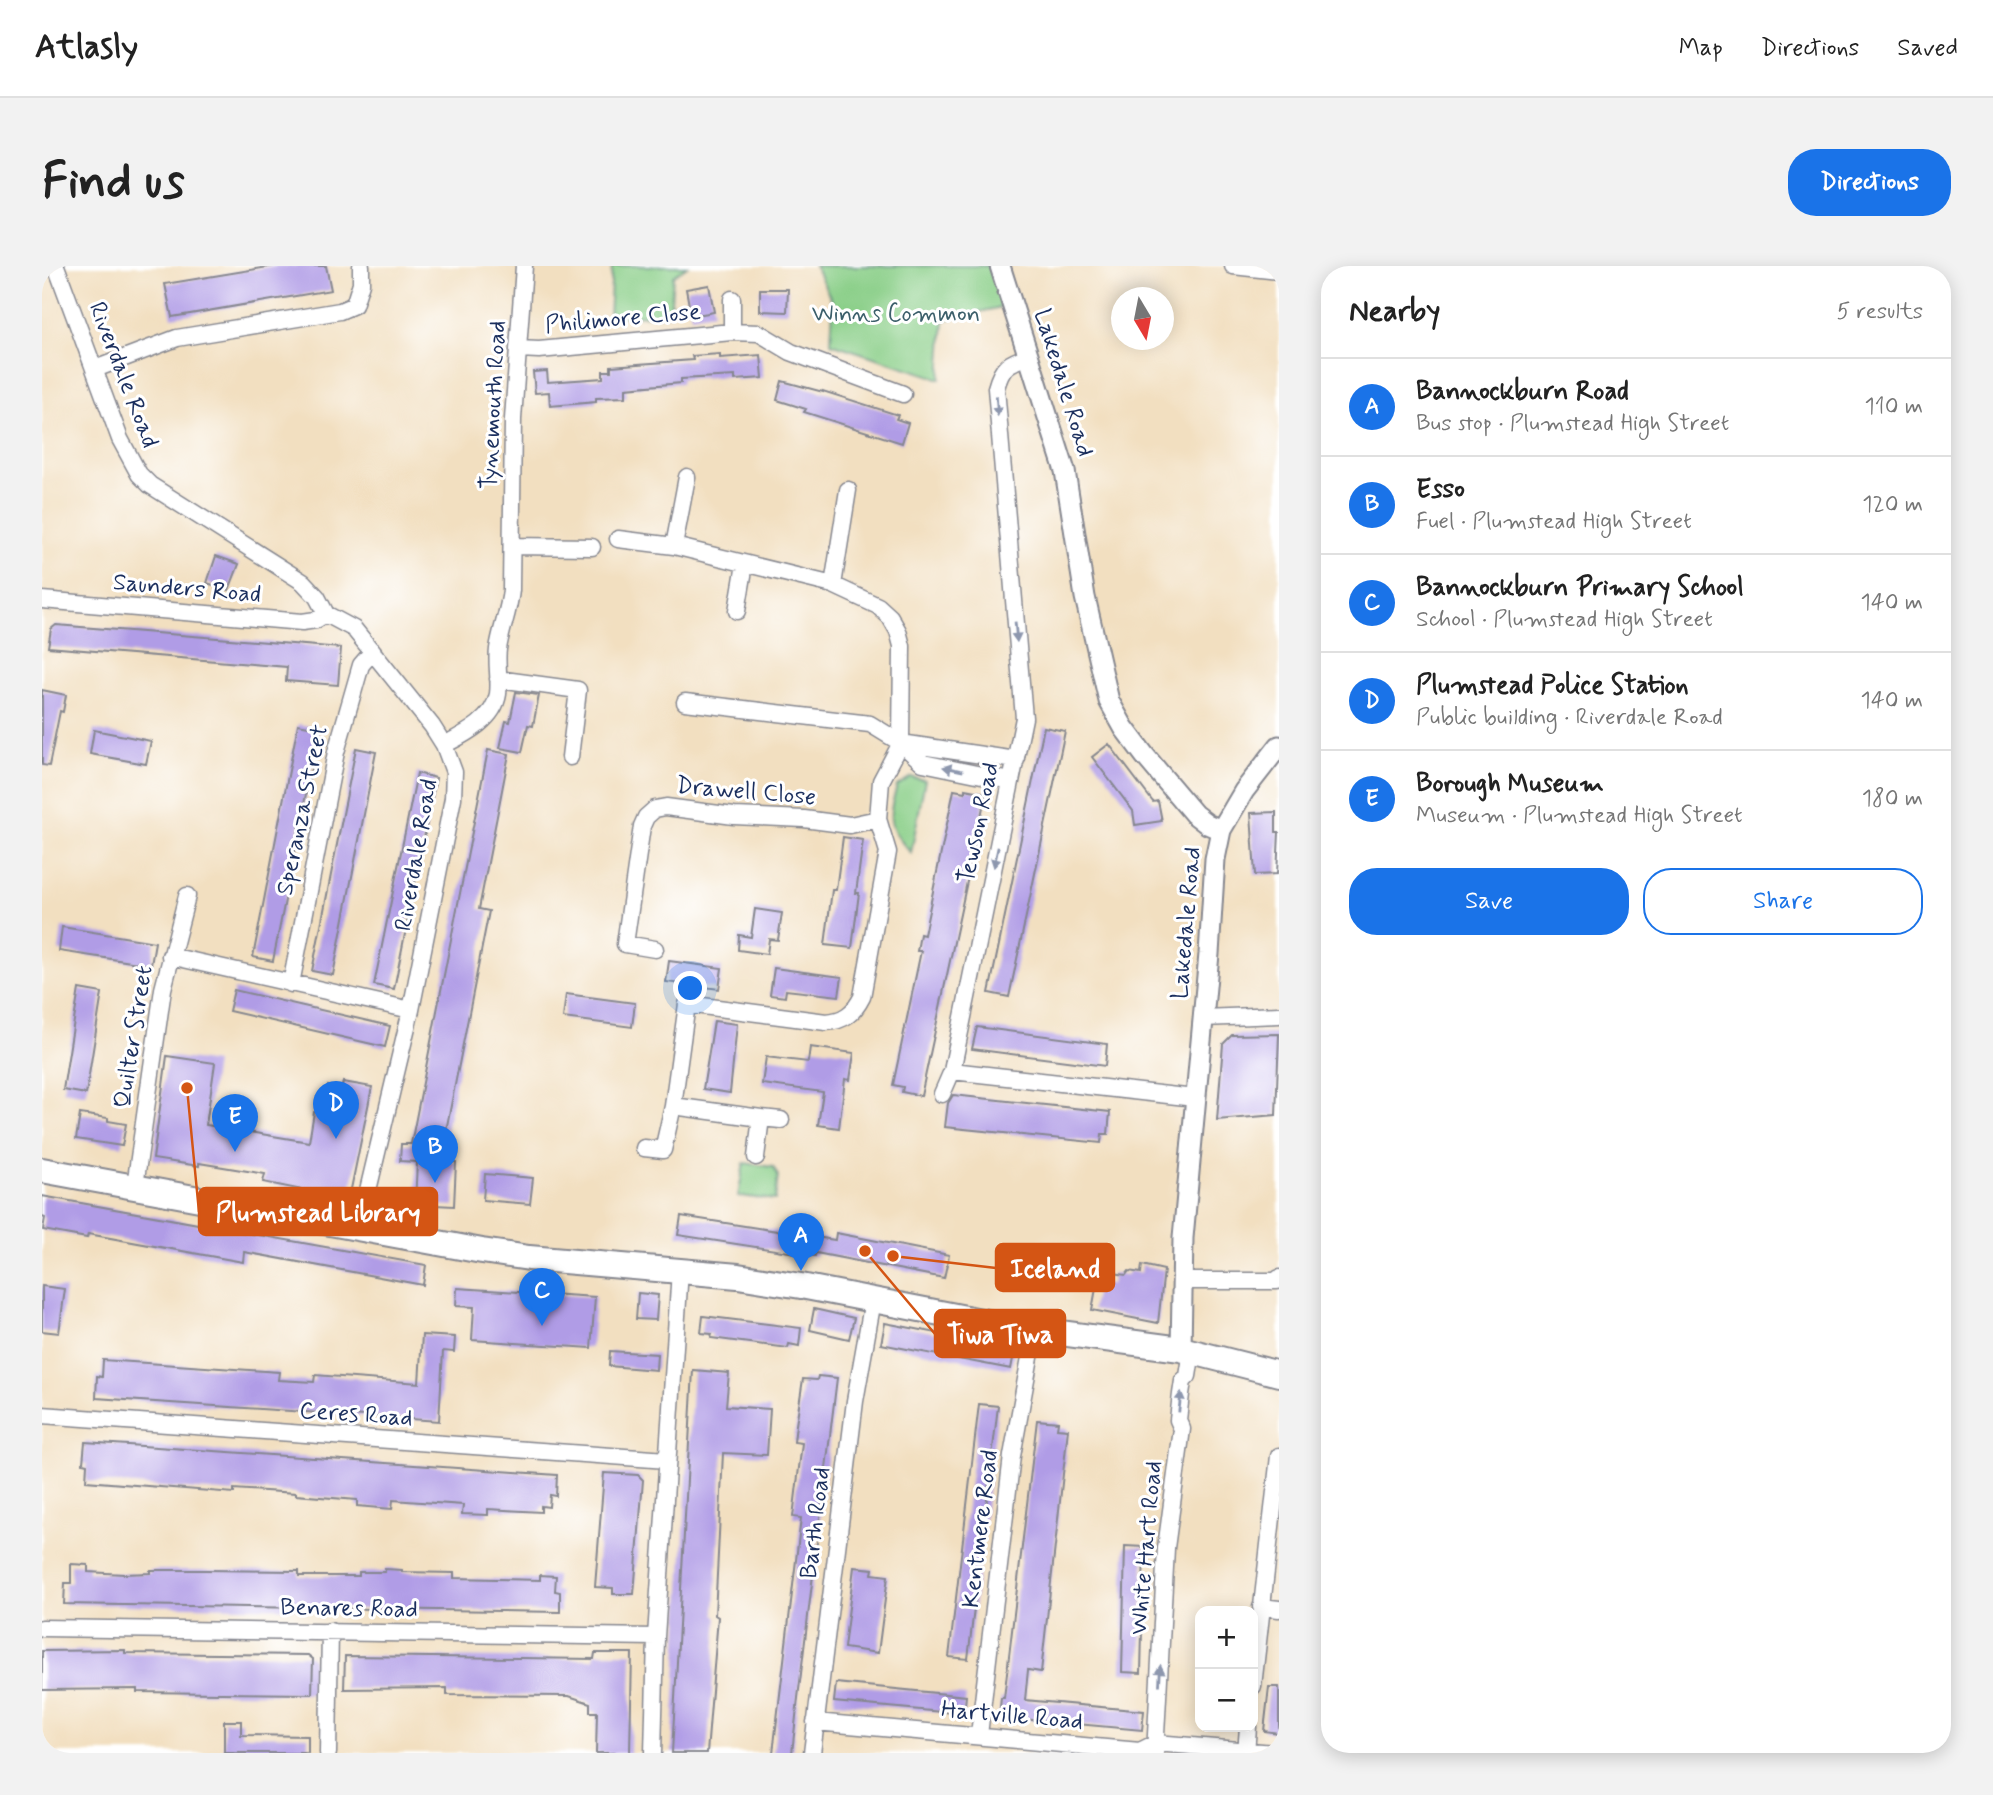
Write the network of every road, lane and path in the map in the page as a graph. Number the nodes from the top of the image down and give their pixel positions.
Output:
1 (56, 266) edge
2 (361, 266) edge
3 (1000, 266) edge
4 (1233, 266) edge
5 (519, 269) edge
6 (1279, 271) edge
7 (733, 299) dead end
8 (732, 332) junction
9 (518, 349) junction
10 (1029, 356) junction
11 (95, 369) junction
12 (904, 394) dead end
13 (687, 477) dead end
14 (848, 490) dead end
15 (618, 539) dead end
16 (512, 546) junction
17 (674, 546) junction
18 (592, 547) dead end
19 (745, 564) junction
20 (833, 585) junction
21 (42, 600) edge
22 (737, 611) dead end
23 (326, 614) junction
24 (373, 651) junction
25 (498, 679) junction
26 (685, 702) dead end
27 (901, 743) junction
28 (444, 746) junction
29 (1279, 746) edge
30 (570, 757) dead end
31 (1016, 760) junction
32 (1011, 781) junction
33 (877, 819) junction
34 (1221, 831) junction
35 (187, 896) dead end
36 (655, 949) dead end
37 (170, 956) junction
38 (291, 984) junction
39 (411, 1010) junction
40 (1279, 1015) edge
41 (1203, 1018) junction
42 (952, 1071) junction
43 (942, 1094) dead end
44 (1195, 1098) junction
45 (673, 1106) junction
46 (761, 1118) junction
47 (780, 1121) dead end
48 (643, 1148) dead end
49 (756, 1157) dead end
50 (42, 1170) edge
51 (135, 1186) junction
52 (359, 1228) junction
53 (680, 1270) junction
54 (1279, 1278) edge
55 (1183, 1281) junction
56 (873, 1300) junction
57 (1035, 1330) junction
58 (1187, 1350) junction
59 (1279, 1374) edge
60 (42, 1415) edge
61 (1279, 1456) edge
62 (667, 1460) junction
63 (1261, 1607) junction
64 (1279, 1609) edge
65 (42, 1628) edge
66 (330, 1631) junction
67 (656, 1637) junction
68 (1255, 1669) edge
69 (815, 1722) junction
70 (1248, 1732) edge
71 (979, 1735) junction
72 (1156, 1748) edge
73 (1246, 1752) edge
74 (328, 1753) edge
75 (653, 1753) edge
76 (812, 1753) edge
77 (1274, 1753) edge

1 - 11 street, Riverdale Road
2 - 11 street
3 - 10 street, Lakedale Road
4 - 6 street
5 - 9 street, Tynemouth Road
7 - 8 street, Philimore Close
8 - 9 street, Philimore Close
8 - 12 street, Philimore Close
9 - 16 street, Tynemouth Road
10 -> 31 street, Tewson Road
10 - 34 street, Lakedale Road
11 - 23 street, Riverdale Road
13 - 17 street
14 - 20 street
15 - 17 street
16 - 18 street
16 - 25 street, Tynemouth Road
17 - 19 street
19 - 20 street
19 - 22 street
20 - 27 street
21 - 23 street, Saunders Road
23 - 24 street, Riverdale Road
24 - 28 street, Riverdale Road
24 - 38 street, Speranza Street
25 - 28 street, Tynemouth Road
25 - 30 street
26 - 27 street
27 - 31 street
32 -> 27 street
27 - 33 street
28 - 39 street, Riverdale Road
29 - 34 street
31 - 32 street, Tewson Road
32 -> 42 street, Tewson Road
33 - 36 street, Drawell Close
33 - 45 street
34 - 41 street, Lakedale Road
35 - 37 street, Quilter Street
37 - 38 street
37 - 51 street, Quilter Street
38 - 39 street
39 - 52 street, Riverdale Road
40 - 41 street
41 - 44 street, Lakedale Road
42 - 43 street
42 - 44 street
44 - 55 street, Lakedale Road
45 - 46 street
45 - 48 street
46 - 47 street
46 - 49 street
50 - 51 main road
51 - 52 main road
52 - 53 main road
53 - 56 main road
53 - 62 street
54 - 55 street
55 - 58 street, Lakedale Road
56 - 57 main road
56 - 69 street, Barth Road
57 - 58 main road
57 - 71 street, Kentmere Road
58 - 59 main road
72 -> 58 street, White Hart Road
60 - 62 street, Ceres Road
61 - 63 street
62 - 67 street
63 - 64 street
63 - 68 street
65 - 66 street, Benares Road
66 - 67 street, Benares Road
66 - 74 street
67 - 75 street
69 - 71 street, Hartville Road
69 - 76 street, Barth Road
70 - 73 street
71 - 72 street, Hartville Road
72 - 73 street, Hartville Road
73 - 77 street, Hartville Road

